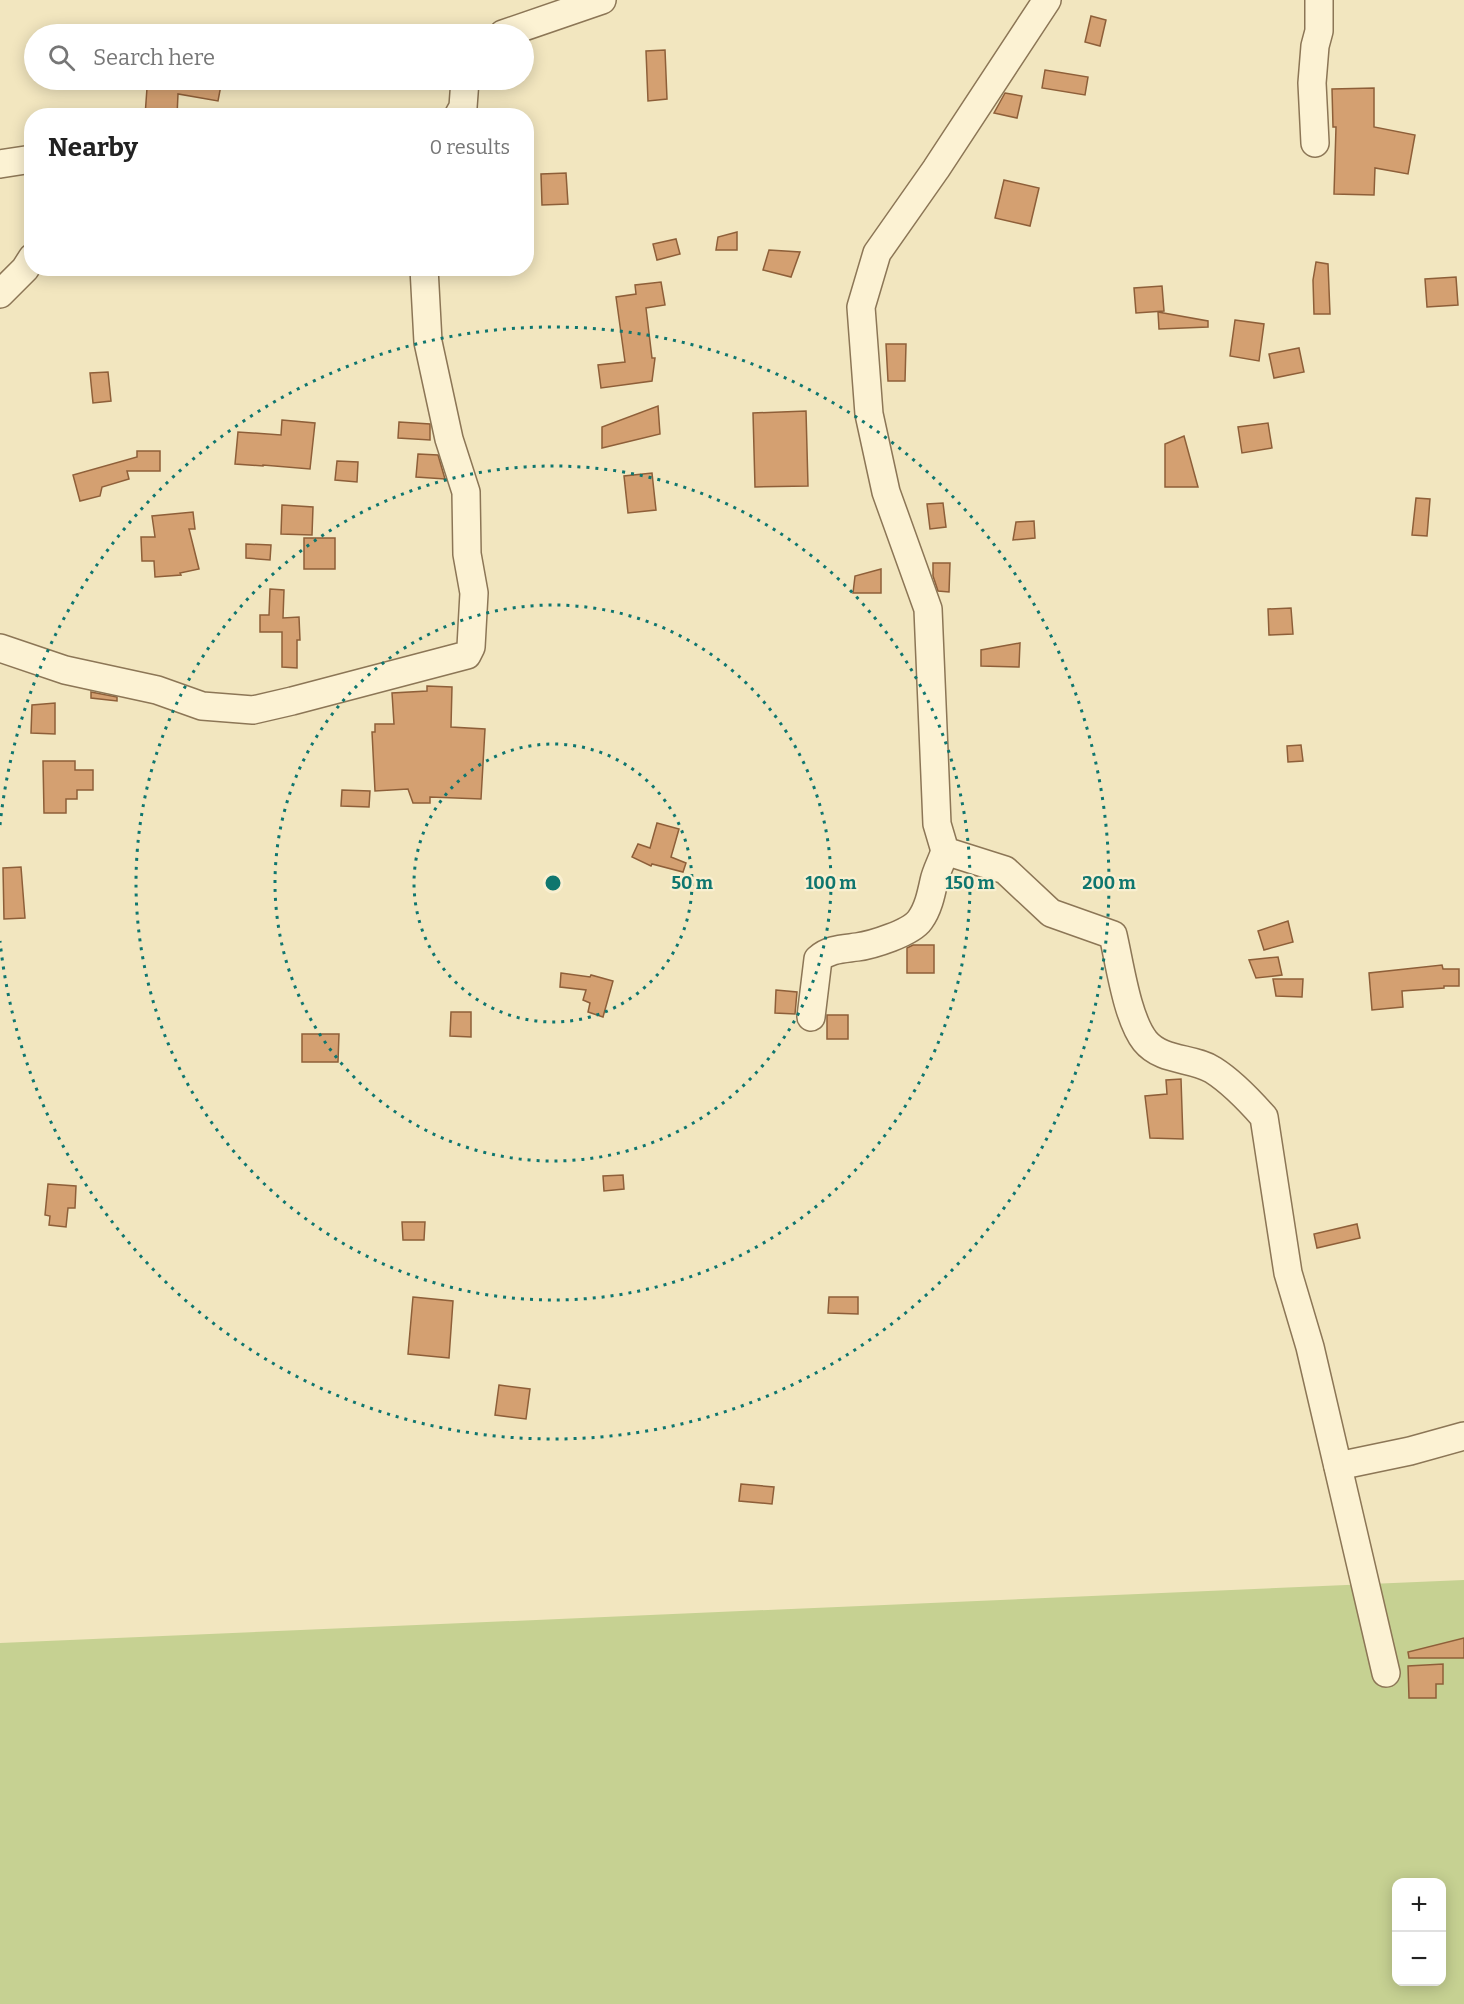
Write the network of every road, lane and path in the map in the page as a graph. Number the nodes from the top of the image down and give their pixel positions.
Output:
1 (602, 0) edge
2 (1047, 0) edge
3 (1319, 0) edge
4 (532, 24) edge
5 (464, 90) edge
6 (462, 108) edge
7 (1315, 144) dead end
8 (24, 160) edge
9 (0, 164) edge
10 (24, 270) edge
11 (423, 276) edge
12 (0, 294) edge
13 (0, 648) edge
14 (945, 851) junction
15 (811, 1017) dead end
16 (1464, 1436) edge
17 (1338, 1466) junction
18 (1386, 1673) dead end

1 - 4 street
2 - 14 street
3 - 7 street
5 - 6 street
8 - 9 street
10 - 12 street
11 - 13 street
14 - 15 street
14 - 17 street
16 - 17 street
17 - 18 street

